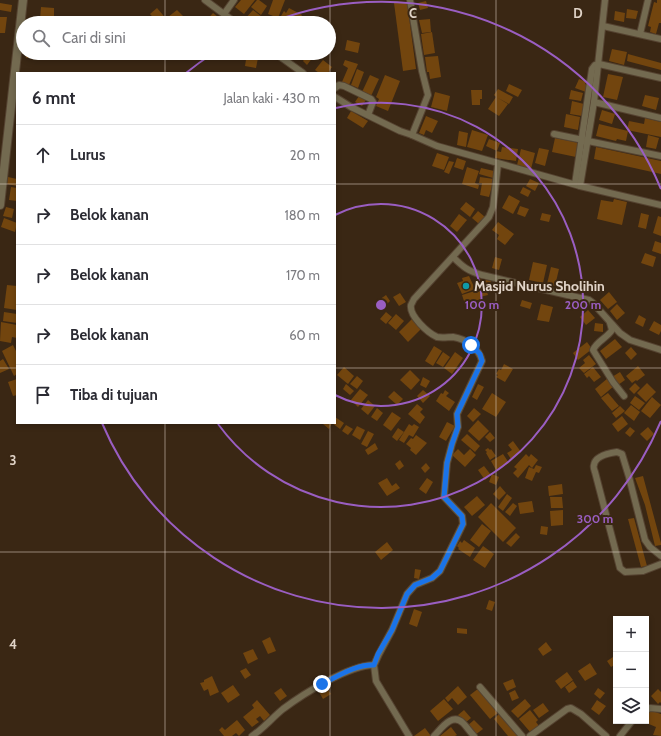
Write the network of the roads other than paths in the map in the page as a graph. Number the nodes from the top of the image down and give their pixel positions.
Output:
1 (23, 0) edge
2 (205, 0) edge
3 (234, 0) edge
4 (410, 0) edge
5 (605, 0) edge
6 (648, 0) edge
7 (224, 14) junction
8 (21, 16) edge
9 (227, 16) edge
10 (603, 26) junction
11 (640, 34) junction
12 (661, 39) edge
13 (16, 60) edge
14 (284, 60) edge
15 (598, 65) junction
16 (301, 72) edge
17 (661, 78) edge
18 (336, 87) edge
19 (336, 97) edge
20 (594, 102) junction
21 (368, 115) junction
22 (661, 118) edge
23 (554, 134) dead end
24 (412, 135) junction
25 (584, 140) junction
26 (661, 156) edge
27 (498, 164) junction
28 (578, 185) junction
29 (0, 205) edge
30 (661, 205) edge
31 (454, 257) junction
32 (610, 322) junction
33 (661, 350) edge
34 (624, 396) dead end
35 (661, 556) edge
36 (661, 564) edge
37 (374, 665) junction
38 (480, 687) dead end
39 (649, 708) edge
40 (661, 709) edge
41 (630, 724) edge
42 (252, 736) edge
43 (409, 736) edge
44 (434, 736) edge
45 (474, 736) edge
46 (522, 736) edge
47 (530, 736) edge
48 (606, 736) edge
49 (620, 736) edge

1 - 8 street
2 - 7 street
3 - 7 street
4 - 24 street
5 - 10 street
6 - 11 street
7 - 9 street
10 - 11 street
10 - 15 street
11 - 12 street
13 - 29 street
14 - 16 street
15 - 17 street
15 - 20 street
15 - 25 street
18 - 21 street
19 - 21 street
20 - 22 street
20 - 25 street
21 - 24 street
23 - 25 street
24 - 27 street
25 - 26 street
25 - 28 street
27 - 28 street
27 - 31 street
28 - 30 street
31 - 32 street
31 - 37 street
32 - 33 street
32 - 34 street
35 - 36 street
37 - 42 street
37 - 43 street
38 - 46 street
39 - 40 street
41 - 49 street
44 - 45 street
47 - 48 street

